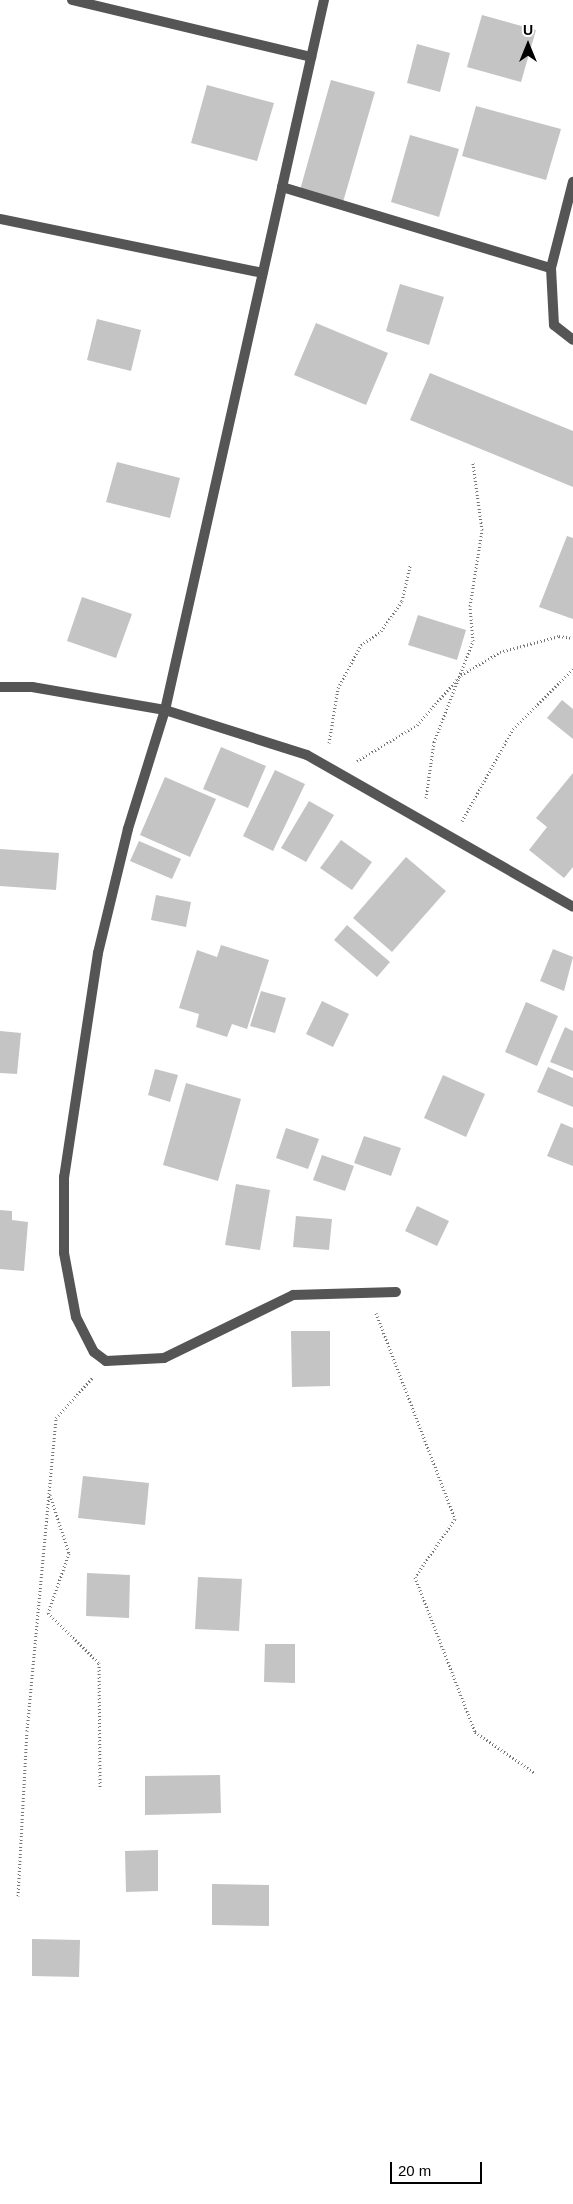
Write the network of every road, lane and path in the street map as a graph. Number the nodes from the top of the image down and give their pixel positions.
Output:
1 (72, 0) edge
2 (324, 0) edge
3 (311, 57) junction
4 (573, 182) edge
5 (282, 187) junction
6 (0, 219) edge
7 (551, 268) junction
8 (262, 273) junction
9 (573, 340) edge
10 (473, 463) dead end
11 (410, 565) dead end
12 (573, 638) edge
13 (573, 669) edge
14 (461, 675) junction
15 (0, 687) edge
16 (165, 710) junction
17 (326, 764) junction
18 (340, 771) junction
19 (423, 820) junction
20 (452, 838) junction
21 (573, 907) edge
22 (396, 1292) dead end
23 (369, 1295) junction
24 (106, 1361) junction
25 (49, 1492) junction
26 (535, 1773) dead end
27 (100, 1788) dead end
28 (18, 1896) dead end

1 - 3 street
2 - 3 street
3 - 5 street
4 - 7 street
5 - 7 street
5 - 8 street
6 - 8 street
7 - 9 street
8 - 16 street
10 - 14 path
11 - 17 path
12 - 14 path
13 - 20 path
14 - 18 path
14 - 19 path
15 - 16 street
16 - 17 street
16 - 24 street
17 - 18 street
18 - 19 street
19 - 20 street
20 - 21 street
22 - 23 street
23 - 24 street
23 - 26 path
24 - 25 path
25 - 27 path
25 - 28 path

